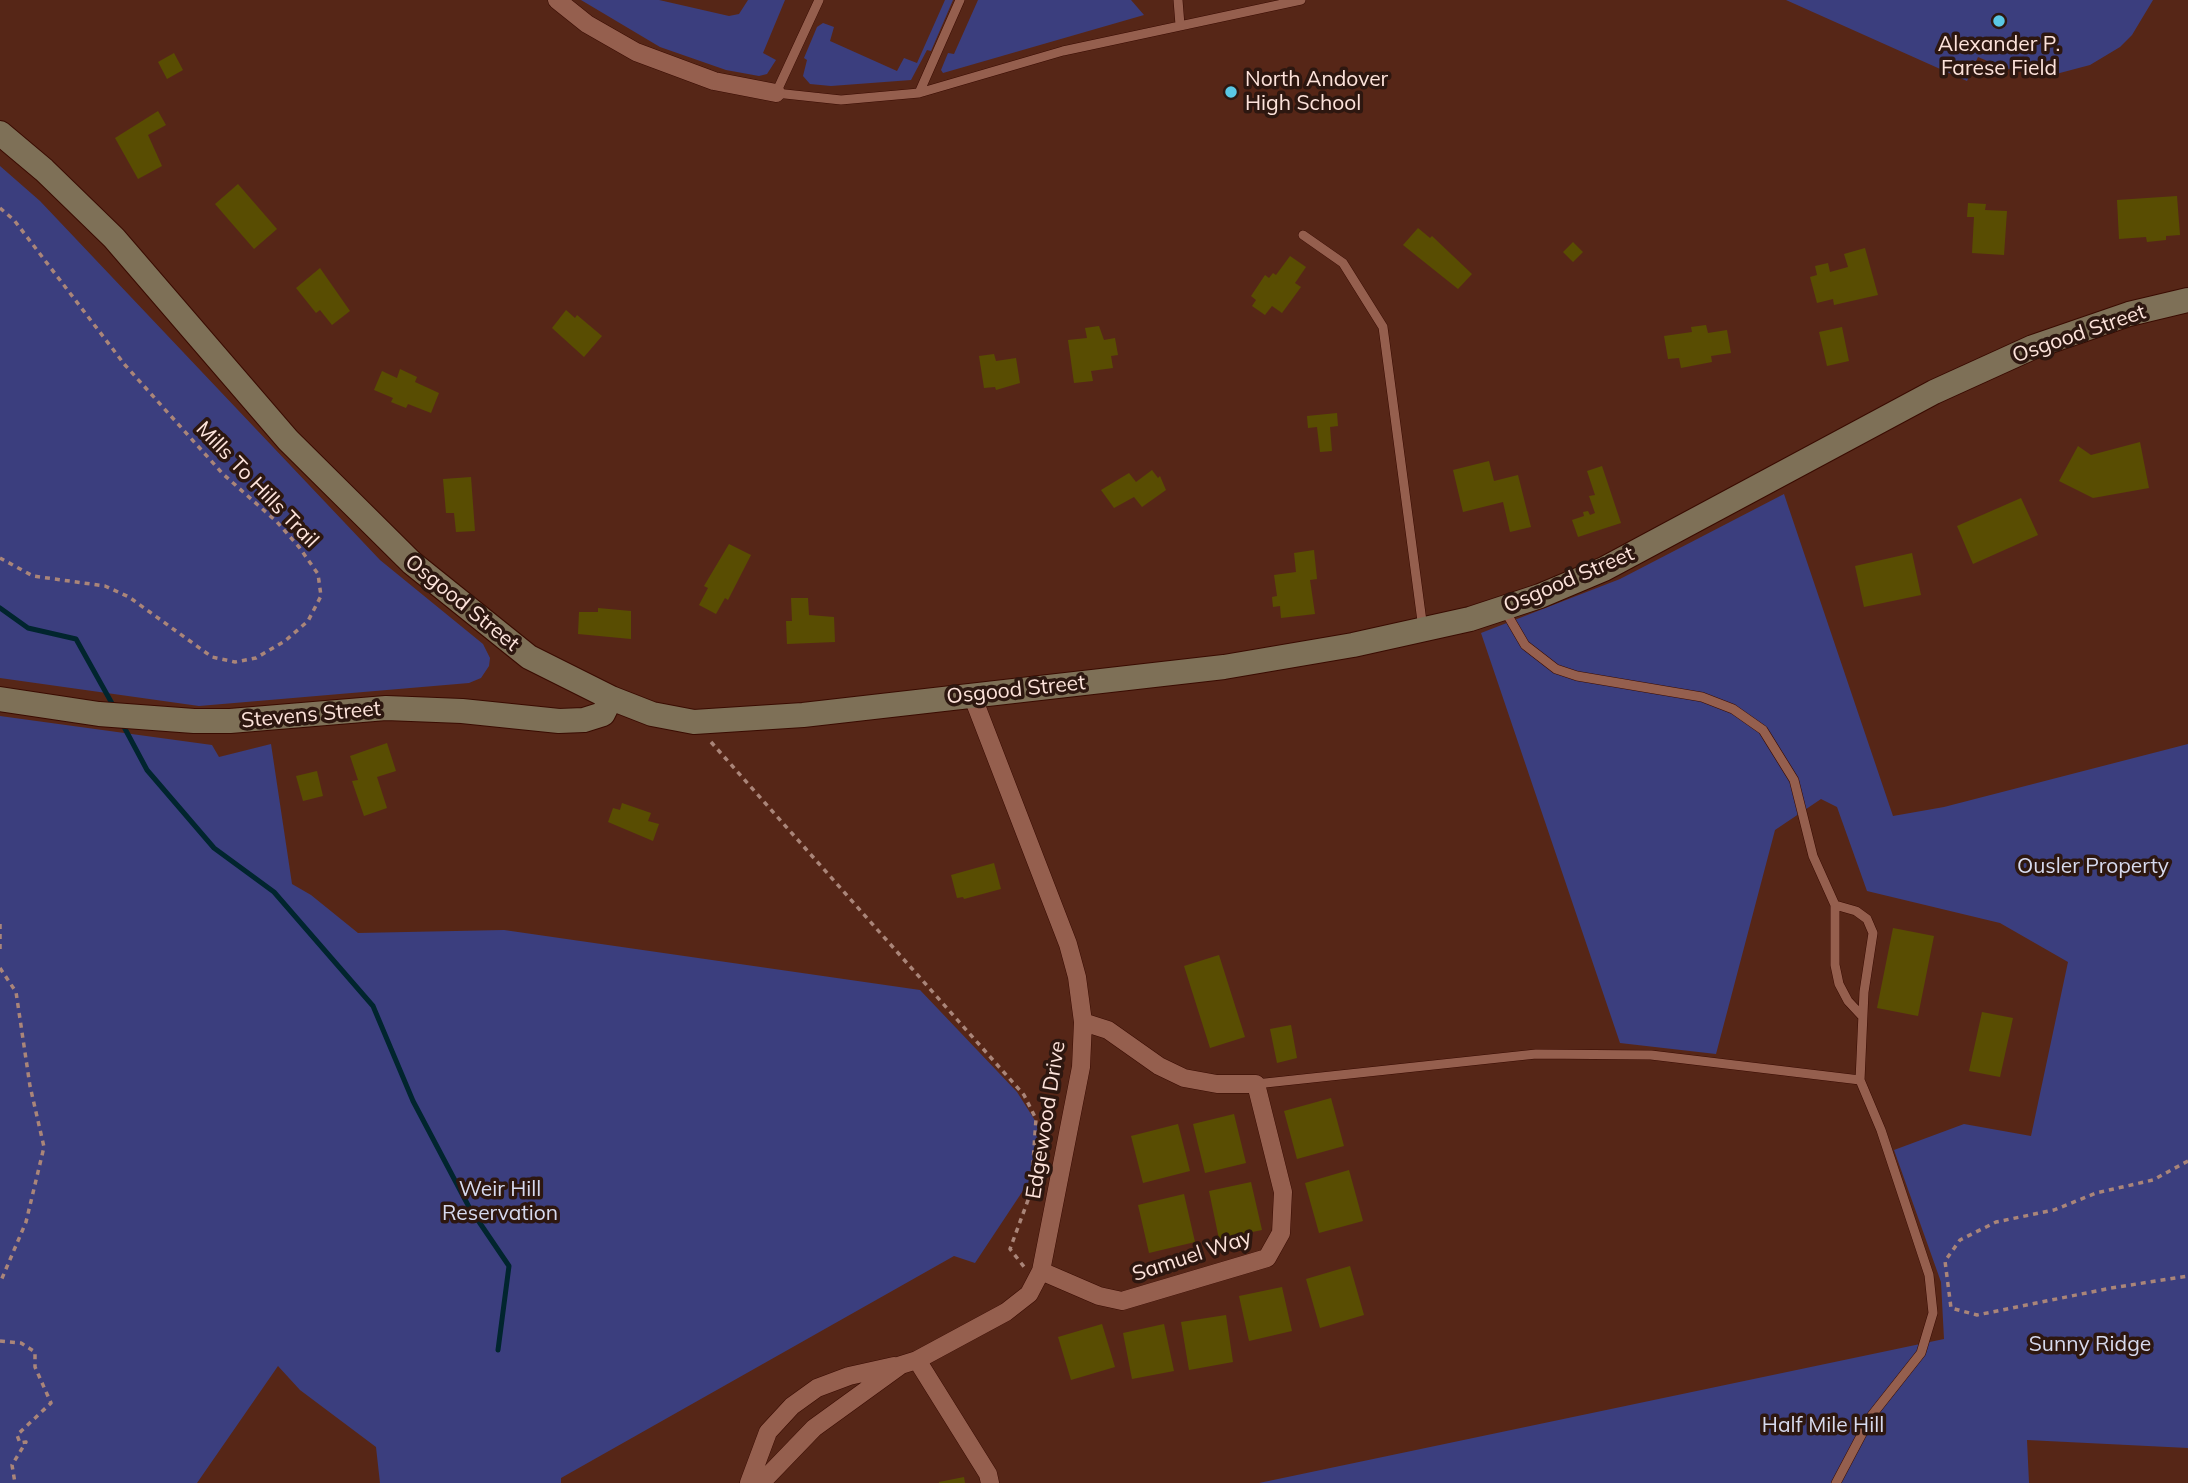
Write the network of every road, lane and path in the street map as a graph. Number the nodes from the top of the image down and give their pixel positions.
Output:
1 (557, 0) edge
2 (819, 0) edge
3 (960, 0) edge
4 (1178, 0) edge
5 (1301, 0) edge
6 (1180, 25) junction
7 (776, 93) junction
8 (919, 93) junction
9 (0, 133) edge
10 (0, 208) edge
11 (1303, 235) dead end
12 (2188, 300) edge
13 (0, 558) edge
14 (1503, 608) junction
15 (1423, 631) junction
16 (972, 695) junction
17 (611, 698) junction
18 (0, 699) edge
19 (694, 722) junction
20 (1835, 905) junction
21 (0, 924) edge
22 (0, 952) edge
23 (0, 968) edge
24 (1862, 1016) junction
25 (1083, 1022) junction
26 (1860, 1080) junction
27 (1256, 1084) junction
28 (2188, 1161) edge
29 (1040, 1273) junction
30 (2188, 1276) edge
31 (0, 1283) edge
32 (0, 1341) edge
33 (909, 1362) junction
34 (15, 1483) edge
35 (749, 1483) edge
36 (761, 1483) edge
37 (990, 1483) edge
38 (1836, 1483) edge

1 - 7 street
2 - 7 lane
3 - 8 lane
4 - 6 lane
5 - 6 lane
6 - 8 lane
7 - 8 lane
9 - 17 street, Osgood Street
10 - 13 path, Mills To Hills Trail
11 - 15 lane
12 - 14 street, Osgood Street
14 - 15 street, Osgood Street
14 - 20 lane
15 - 16 street, Osgood Street
16 - 19 street, Osgood Street
16 - 25 street, Edgewood Drive
17 - 18 street, Stevens Street
17 - 19 street, Osgood Street
19 - 29 path
20 - 24 lane
20 - 24 lane
21 - 22 path
23 - 31 path
24 - 26 lane
25 - 27 street
25 - 29 street, Edgewood Drive
26 - 27 lane
26 - 38 lane
27 - 29 street, Samuel Way
28 - 30 path
29 - 33 street, Edgewood Drive
32 - 34 path
33 - 35 street, Edgewood Drive
33 - 36 street, Edgewood Drive
33 - 37 street

